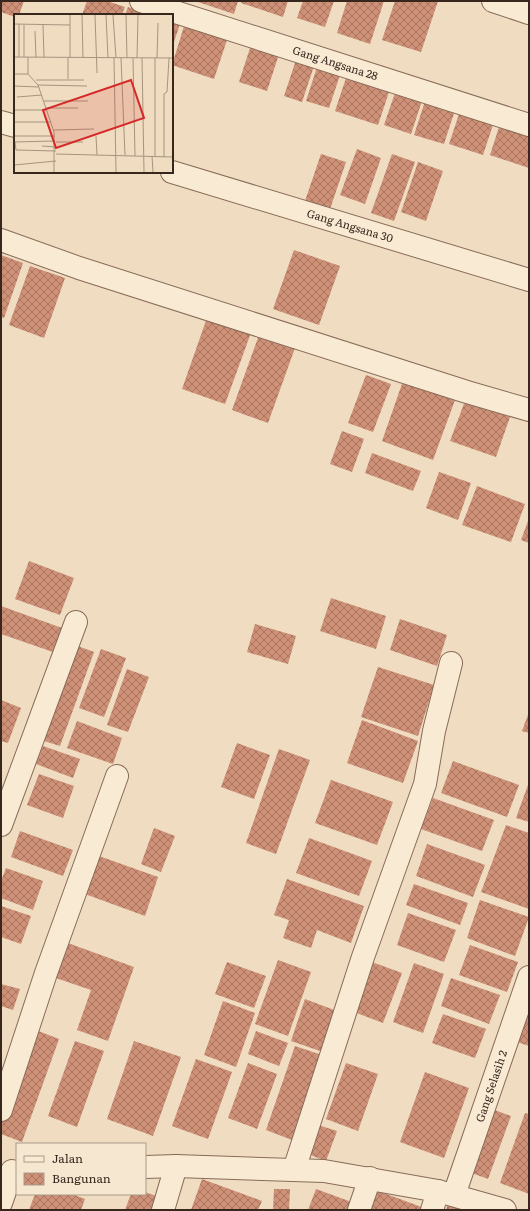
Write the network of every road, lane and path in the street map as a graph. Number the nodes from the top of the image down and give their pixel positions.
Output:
1 (141, 1) edge
2 (493, 1) edge
3 (529, 13) edge
4 (1, 122) edge
5 (14, 126) edge
6 (529, 126) edge
7 (173, 172) edge
8 (1, 240) edge
9 (529, 280) edge
10 (529, 410) edge
11 (76, 622) dead end
12 (451, 663) dead end
13 (118, 776) dead end
14 (1, 825) edge
15 (529, 977) edge
16 (1, 1110) edge
17 (176, 1166) junction
18 (146, 1167) edge
19 (294, 1170) junction
20 (10, 1171) edge
21 (370, 1178) junction
22 (441, 1199) edge
23 (1, 1203) edge
24 (163, 1210) edge
25 (360, 1210) edge
26 (505, 1210) edge

1 - 6 street, Gang Angsana 28
2 - 3 street
4 - 5 street
7 - 9 street, Gang Angsana 30
8 - 10 street
11 - 14 street
12 - 19 street
13 - 16 street
15 - 22 street, Gang Selasih 2
17 - 18 street
17 - 19 street
17 - 24 street
19 - 21 street
20 - 23 street
21 - 22 street
21 - 25 street
22 - 26 street

